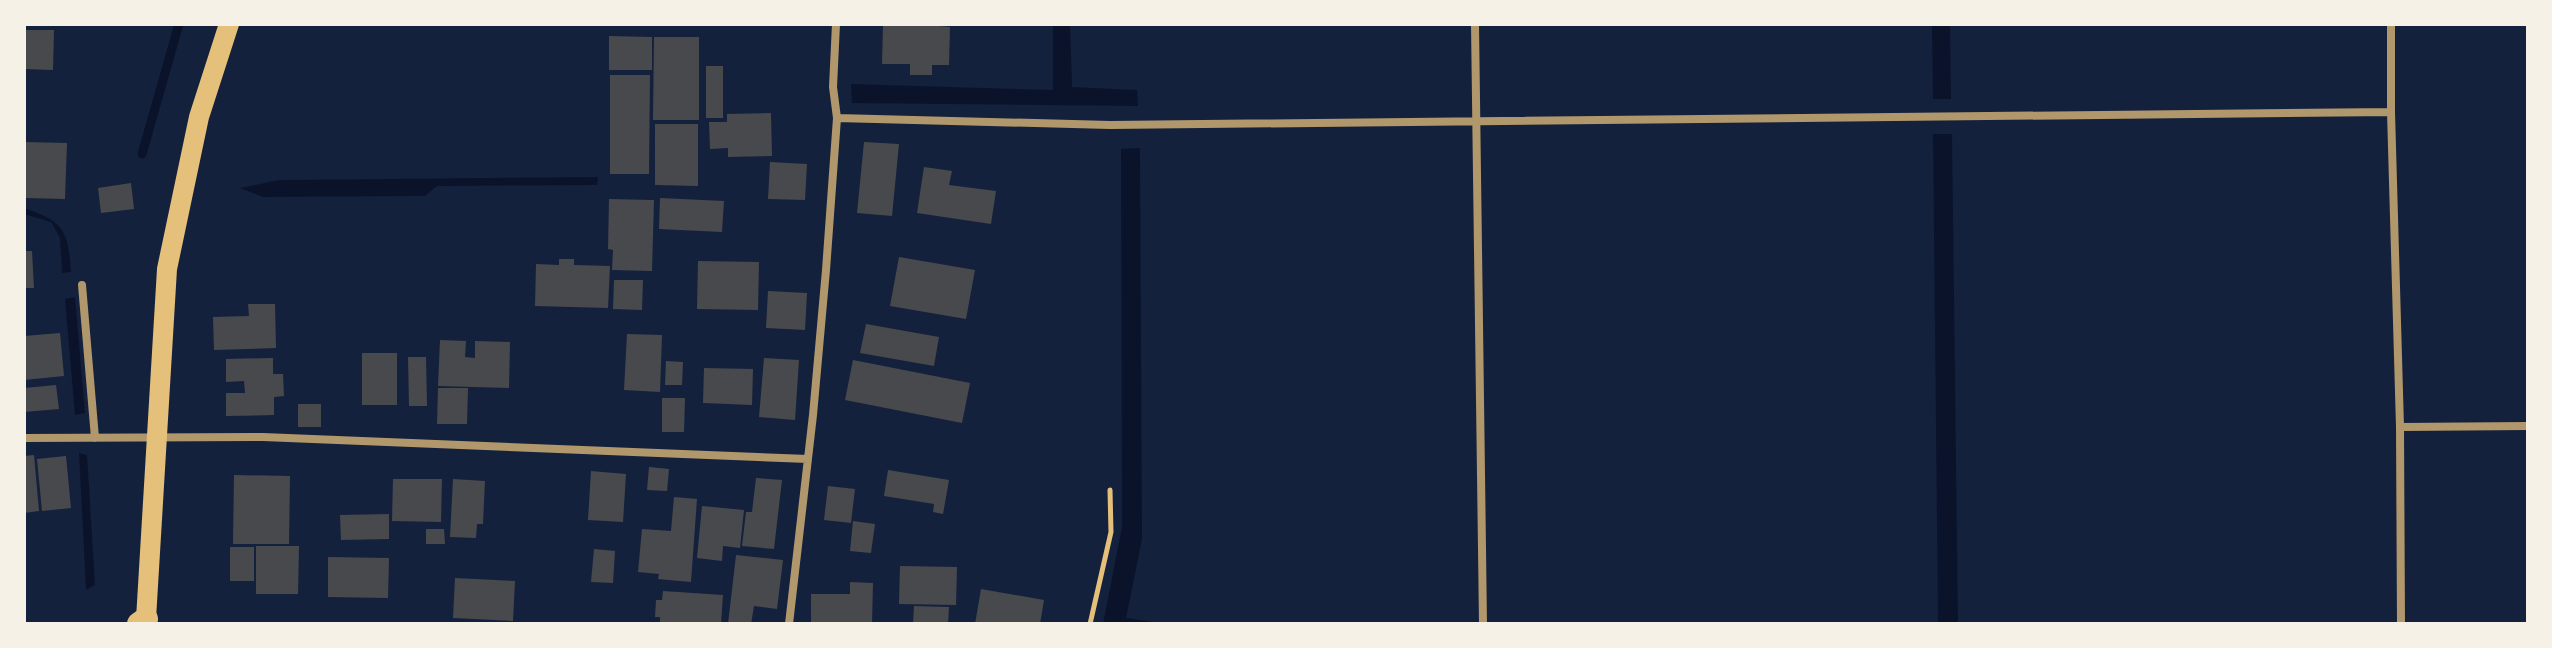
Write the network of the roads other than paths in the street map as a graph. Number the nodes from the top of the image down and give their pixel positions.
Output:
1 (229, 24) edge
2 (836, 24) edge
3 (1475, 24) edge
4 (2391, 24) edge
5 (2391, 112) junction
6 (837, 118) junction
7 (1476, 123) junction
8 (82, 285) dead end
9 (2528, 426) edge
10 (2400, 427) junction
11 (24, 438) edge
12 (95, 438) junction
13 (156, 438) junction
14 (808, 459) junction
15 (146, 623) edge
16 (789, 624) edge
17 (1483, 624) edge
18 (2401, 624) edge

1 - 13 main road
2 - 6 street
3 - 7 street
4 - 5 street
5 - 7 street
5 - 10 street
6 - 7 street
6 - 14 street
7 - 17 street
8 - 12 street
9 - 10 street
10 - 18 street
11 - 12 street
12 - 13 street
13 - 14 street
13 - 15 main road
14 - 16 street

